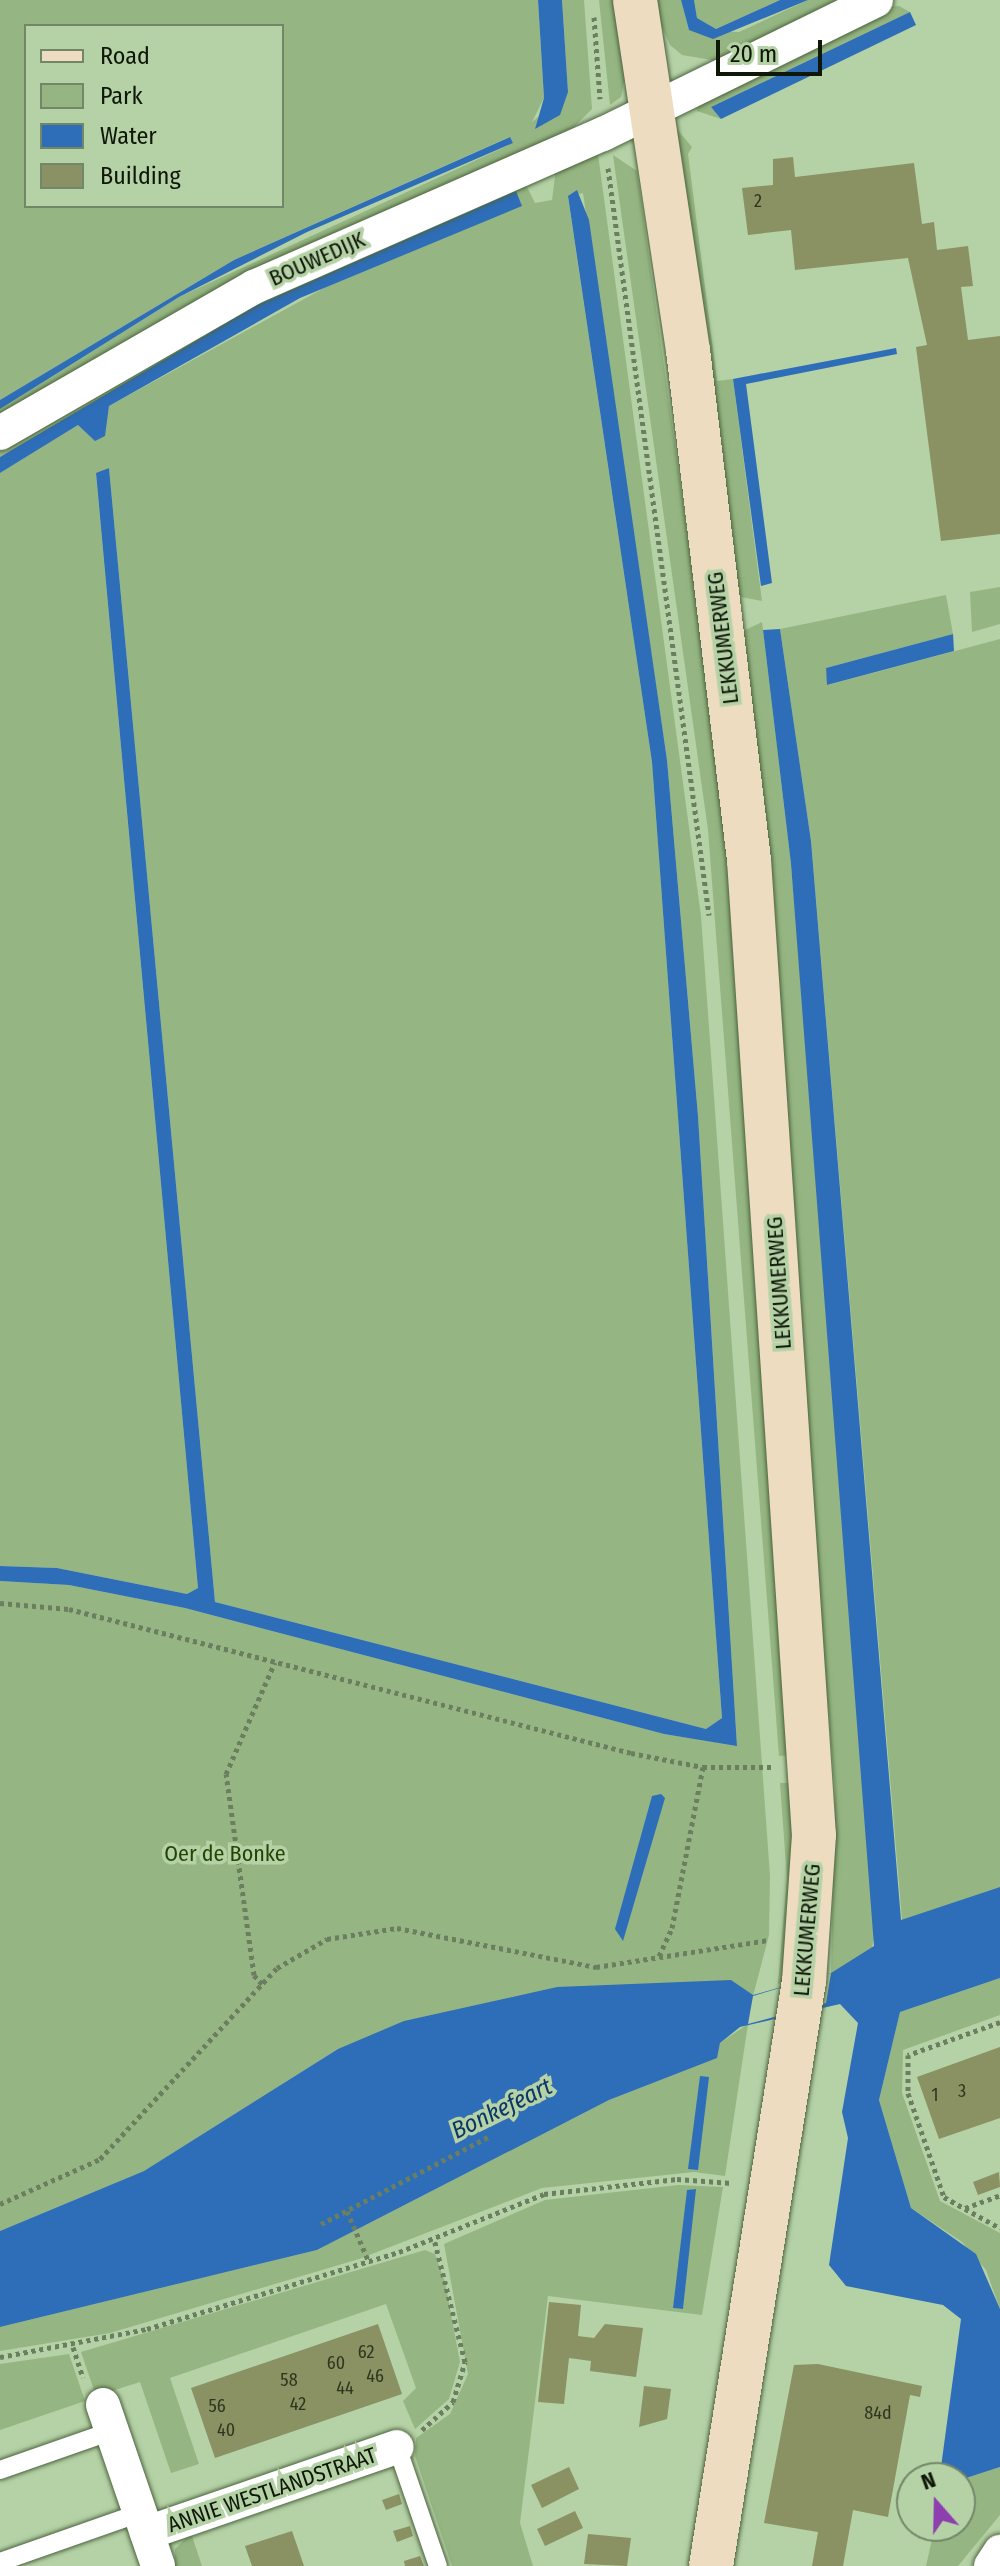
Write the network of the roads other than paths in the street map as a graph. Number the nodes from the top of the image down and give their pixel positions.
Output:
1 (635, 0) edge
2 (876, 0) edge
3 (647, 112) junction
4 (0, 433) edge
5 (108, 2418) joint
6 (397, 2447) joint
7 (0, 2470) edge
8 (143, 2523) junction
9 (1000, 2552) edge
10 (0, 2562) edge
11 (158, 2566) edge
12 (438, 2566) edge
13 (711, 2566) edge
14 (991, 2566) edge

1 - 3 main road, LEKKUMERWEG
2 - 3 street, BOUWEDIJK
3 - 4 street, BOUWEDIJK
3 - 13 main road, LEKKUMERWEG
5 - 7 lane
5 - 8 street, ANNIE WESTLANDSTRAAT
6 - 8 street, ANNIE WESTLANDSTRAAT
6 - 12 lane
8 - 10 lane
8 - 11 street, ANNIE WESTLANDSTRAAT
9 - 14 street

